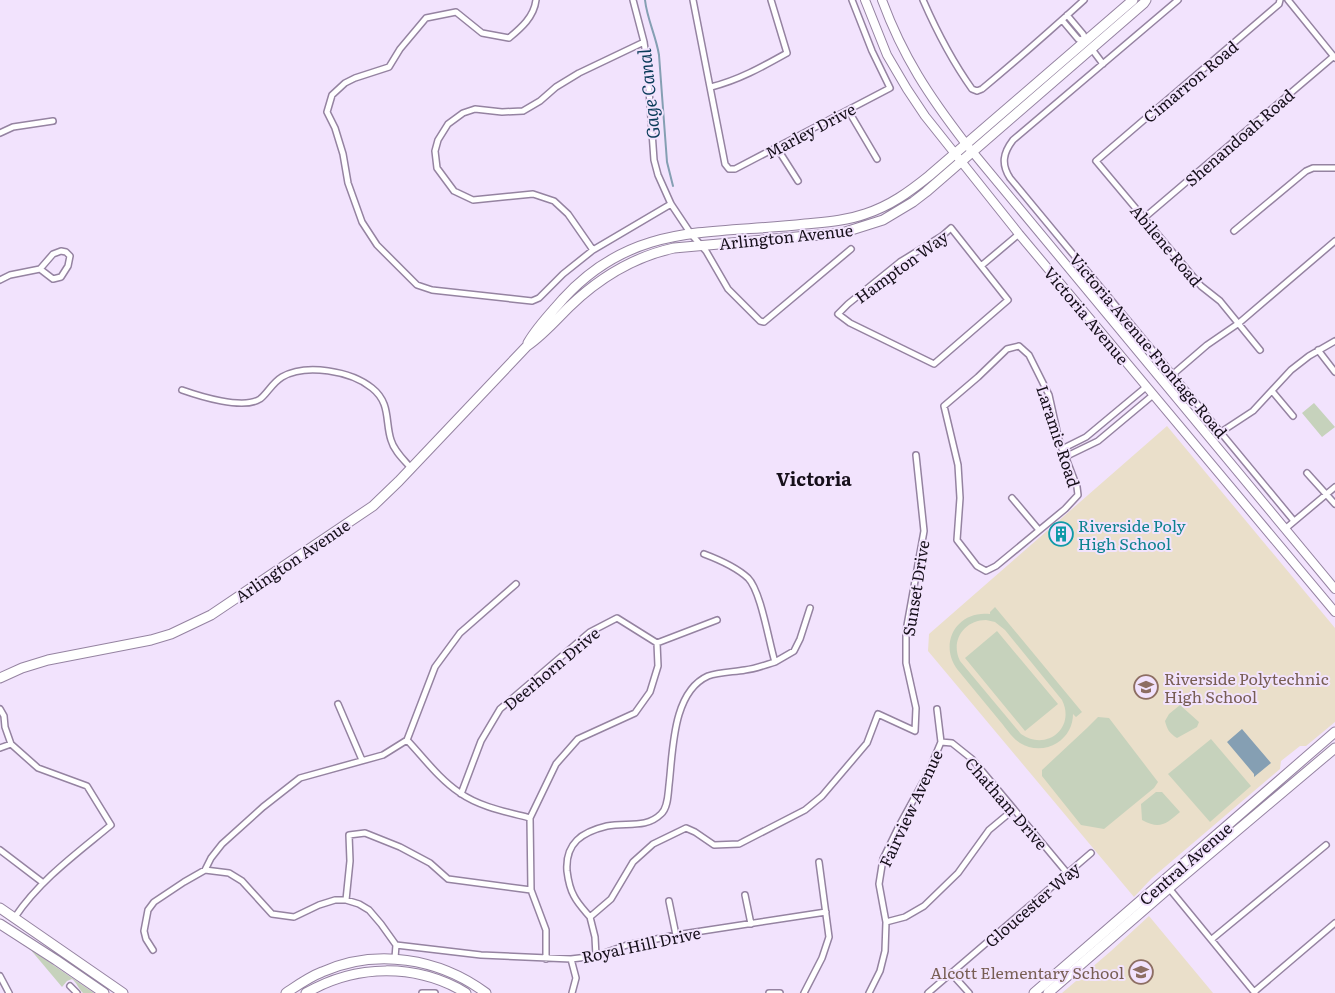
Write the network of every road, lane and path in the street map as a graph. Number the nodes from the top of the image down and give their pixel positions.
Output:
1 (536, 0) edge
2 (633, 0) edge
3 (693, 0) edge
4 (771, 0) edge
5 (852, 0) edge
6 (865, 0) edge
7 (882, 0) edge
8 (924, 0) edge
9 (1084, 0) edge
10 (1133, 0) edge
11 (1146, 0) edge
12 (1178, 0) edge
13 (1280, 0) edge
14 (1288, 0) edge
15 (1067, 16) junction
16 (1062, 20) junction
17 (644, 42) junction
18 (1086, 42) junction
19 (1092, 50) junction
20 (1334, 57) edge
21 (1102, 64) junction
22 (711, 87) junction
23 (848, 110) junction
24 (53, 121) dead end
25 (0, 133) edge
26 (966, 144) junction
27 (777, 148) junction
28 (955, 153) junction
29 (972, 153) junction
30 (877, 160) dead end
31 (1096, 160) joint
32 (962, 161) junction
33 (1335, 168) edge
34 (798, 181) dead end
35 (671, 204) junction
36 (1144, 218) junction
37 (1234, 231) dead end
38 (691, 234) junction
39 (1019, 234) junction
40 (1335, 240) edge
41 (701, 245) junction
42 (852, 248) dead end
43 (593, 250) junction
44 (981, 266) junction
45 (40, 269) junction
46 (0, 280) edge
47 (1239, 323) junction
48 (1335, 341) edge
49 (527, 346) junction
50 (1260, 350) dead end
51 (1318, 350) junction
52 (1335, 372) edge
53 (1173, 374) junction
54 (1164, 382) junction
55 (1146, 387) junction
56 (182, 390) dead end
57 (1272, 391) junction
58 (1153, 395) junction
59 (1293, 416) dead end
60 (1221, 432) junction
61 (1062, 449) junction
62 (916, 456) dead end
63 (1065, 457) junction
64 (411, 468) junction
65 (1307, 473) dead end
66 (1335, 487) edge
67 (1326, 494) junction
68 (1012, 498) dead end
69 (1335, 504) edge
70 (1294, 521) junction
71 (1285, 529) junction
72 (1039, 530) junction
73 (704, 554) dead end
74 (516, 584) dead end
75 (1335, 589) edge
76 (810, 608) dead end
77 (1335, 612) edge
78 (717, 620) dead end
79 (657, 643) junction
80 (775, 662) junction
81 (0, 678) edge
82 (338, 704) dead end
83 (0, 709) edge
84 (937, 709) dead end
85 (0, 721) edge
86 (5, 727) junction
87 (1335, 732) edge
88 (407, 740) junction
89 (941, 742) junction
90 (12, 744) junction
91 (0, 748) edge
92 (1335, 748) edge
93 (362, 760) junction
94 (461, 794) junction
95 (1013, 810) junction
96 (530, 818) junction
97 (1326, 844) dead end
98 (0, 850) edge
99 (1091, 853) dead end
100 (819, 862) dead end
101 (206, 870) junction
102 (1068, 874) junction
103 (42, 882) junction
104 (1166, 884) junction
105 (531, 890) junction
106 (745, 895) dead end
107 (346, 900) junction
108 (669, 901) dead end
109 (0, 908) edge
110 (826, 912) junction
111 (14, 917) junction
112 (590, 917) junction
113 (886, 922) junction
114 (1335, 923) edge
115 (0, 924) edge
116 (750, 924) junction
117 (676, 935) junction
118 (1212, 939) junction
119 (396, 945) junction
120 (153, 950) dead end
121 (596, 956) junction
122 (395, 958) junction
123 (546, 959) junction
124 (571, 959) junction
125 (356, 973) junction
126 (951, 974) junction
127 (0, 976) edge
128 (447, 983) junction
129 (70, 986) dead end
130 (1254, 992) edge
131 (9, 993) edge
132 (77, 993) edge
133 (104, 993) edge
134 (124, 993) edge
135 (286, 993) edge
136 (306, 993) edge
137 (422, 993) edge
138 (435, 993) edge
139 (466, 993) edge
140 (486, 993) edge
141 (572, 993) edge
142 (769, 993) edge
143 (780, 993) edge
144 (804, 993) edge
145 (869, 993) edge
146 (928, 993) edge
147 (969, 993) edge
148 (1034, 993) edge
149 (1048, 993) edge

1 - 43 street
2 - 17 street
3 - 22 street
4 - 22 street
5 - 23 street, Marley Drive
6 - 28 main road, Victoria Avenue
7 - 26 main road, Victoria Avenue
8 - 16 street
9 - 15 street
10 - 18 main road, Arlington Avenue
11 - 19 main road, Arlington Avenue
12 - 21 street
13 - 31 street, Cimarron Road
14 - 20 street
15 - 16 street
15 - 18 street
16 - 18 street
17 - 35 street
17 - 43 street
18 - 19 street
18 - 26 main road, Arlington Avenue
19 - 21 street
19 - 29 main road, Arlington Avenue
20 - 36 street, Shenandoah Road
21 - 53 street, Victoria Avenue Frontage Road
22 - 27 street, Marley Drive
23 - 27 street, Marley Drive
23 - 30 street
24 - 25 street
26 - 28 main road, Arlington Avenue
26 - 29 main road, Victoria Avenue
27 - 34 street
28 - 32 main road, Victoria Avenue
28 - 38 main road, Arlington Avenue
29 - 32 main road, Arlington Avenue
29 - 54 main road, Victoria Avenue
31 - 36 street, Abilene Road
32 - 39 main road, Victoria Avenue
32 - 41 main road, Arlington Avenue
33 - 37 street
35 - 38 street
35 - 43 street
36 - 47 street, Abilene Road
38 - 41 street
38 - 49 main road, Arlington Avenue
39 - 44 street
39 - 55 main road, Victoria Avenue
40 - 47 street
41 - 42 street
41 - 49 main road, Arlington Avenue
44 - 44 street, Hampton Way
45 - 45 street
45 - 46 street
47 - 50 street, Abilene Road
47 - 53 street
48 - 51 street
49 - 64 main road, Arlington Avenue
51 - 52 street
51 - 57 street
53 - 54 street
53 - 60 street, Victoria Avenue Frontage Road
54 - 71 main road, Victoria Avenue
55 - 58 main road, Victoria Avenue
55 - 61 street
56 - 64 street
57 - 59 street
57 - 60 street
58 - 63 street
58 - 77 main road, Victoria Avenue
60 - 70 street, Victoria Avenue Frontage Road
61 - 63 street, Laramie Road
61 - 72 street, Laramie Road
62 - 112 street, Sunset Drive
63 - 72 street, Laramie Road
64 - 81 main road, Arlington Avenue
65 - 67 street
66 - 67 street
67 - 69 street
67 - 70 street
68 - 72 street
70 - 71 street
71 - 75 main road, Victoria Avenue
73 - 80 street
74 - 88 street
76 - 80 street
78 - 79 street
79 - 94 street, Deerhorn Drive
79 - 96 street
80 - 112 street
82 - 93 street
83 - 86 street
84 - 89 street, Fairview Avenue
85 - 86 street
86 - 90 street
87 - 104 main road, Central Avenue
88 - 93 street
88 - 94 street
89 - 95 street, Chatham Drive
89 - 113 street, Fairview Avenue
90 - 91 street
90 - 103 street
92 - 104 main road, Central Avenue
93 - 101 street
94 - 96 street
95 - 102 street, Chatham Drive
95 - 113 street
96 - 105 street
97 - 118 street
98 - 103 street
99 - 102 street, Gloucester Way
100 - 110 street
101 - 107 street
101 - 120 street
102 - 126 street, Gloucester Way
103 - 111 street
104 - 118 street
104 - 148 main road, Central Avenue
104 - 149 main road, Central Avenue
105 - 107 street
105 - 123 street
106 - 116 street
107 - 119 street
108 - 117 street
109 - 111 main road
110 - 116 street, Royal Hill Drive
110 - 144 street
111 - 134 main road
112 - 121 street
113 - 145 street, Fairview Avenue
114 - 130 street
115 - 133 main road
116 - 117 street, Royal Hill Drive
117 - 121 street, Royal Hill Drive
118 - 130 street
119 - 122 street
119 - 123 street, Royal Hill Drive
121 - 124 street, Royal Hill Drive
122 - 125 main road
122 - 128 main road
122 - 135 main road
122 - 140 main road
123 - 124 street, Royal Hill Drive
124 - 141 street
125 - 128 main road
125 - 136 main road
126 - 146 street, Gloucester Way
126 - 147 street
127 - 131 street
128 - 139 main road
129 - 132 street
137 - 138 street
142 - 143 street

